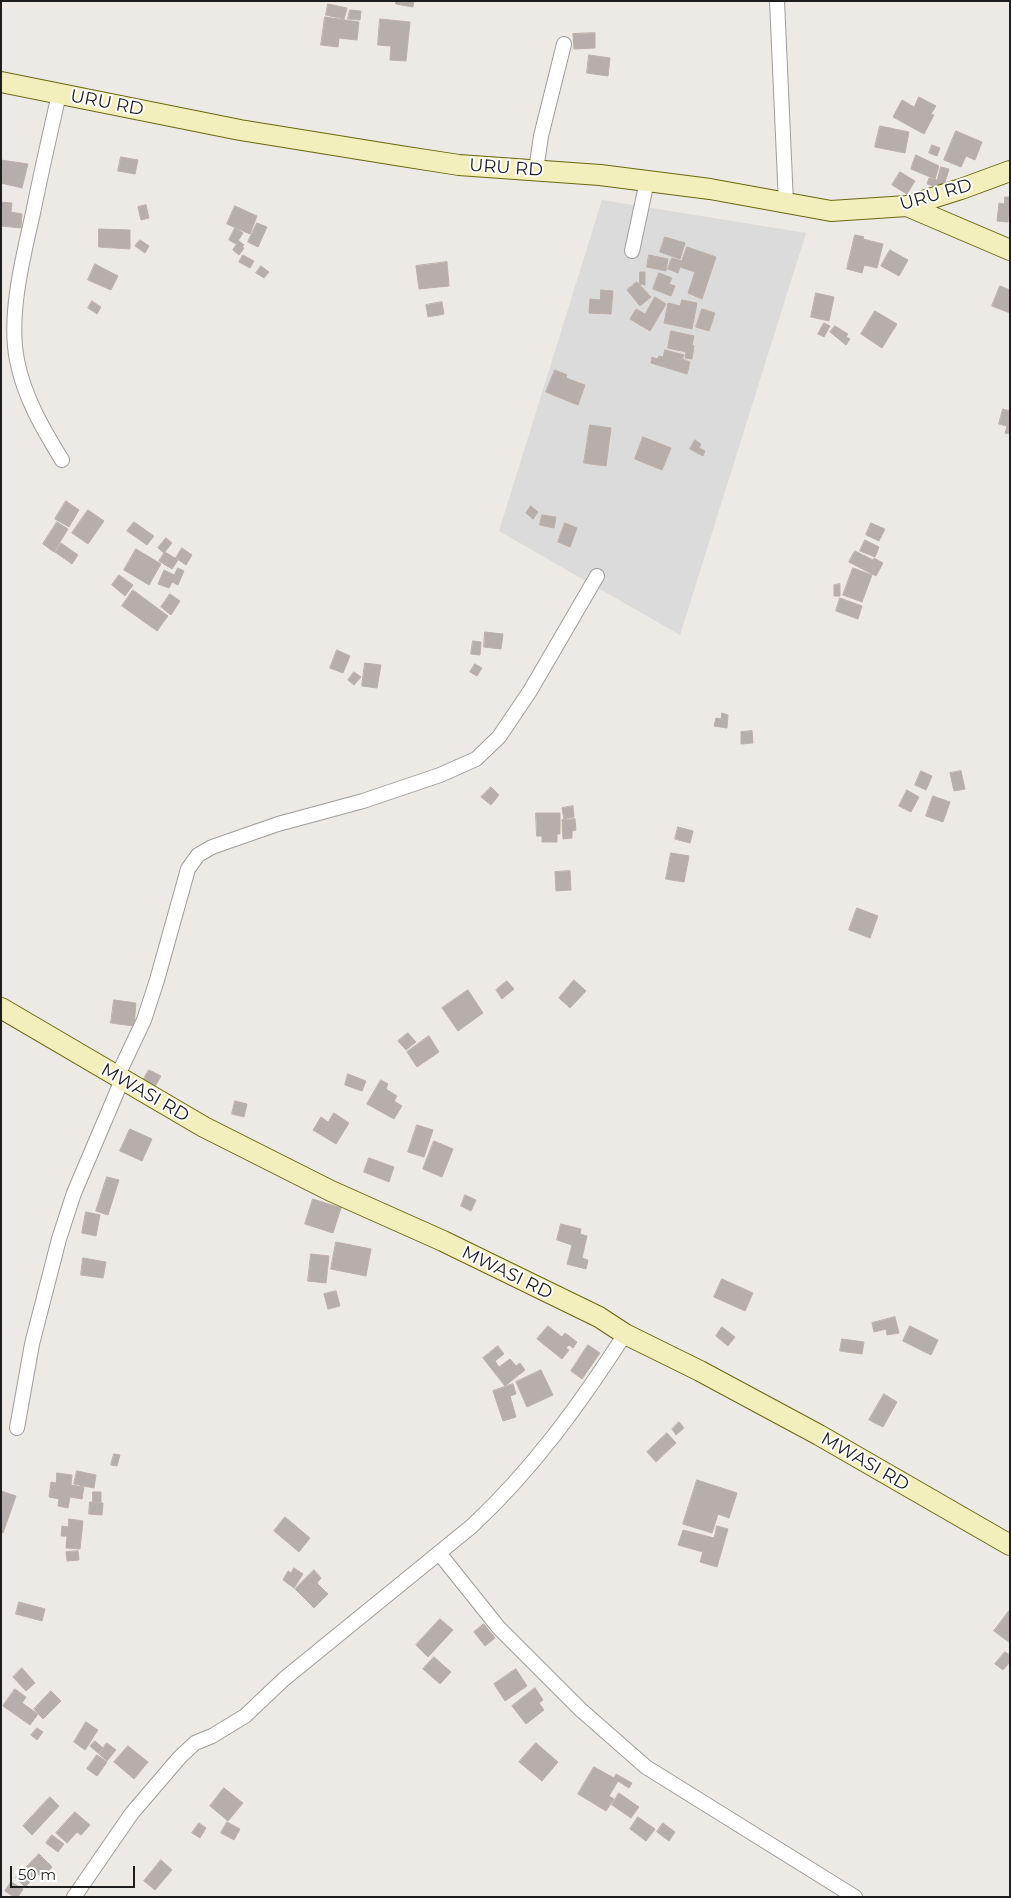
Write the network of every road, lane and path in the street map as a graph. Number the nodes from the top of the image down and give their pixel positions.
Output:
1 (777, 1) edge
2 (564, 44) dead end
3 (1, 82) edge
4 (59, 94) junction
5 (536, 170) junction
6 (1010, 171) edge
7 (647, 181) junction
8 (786, 202) junction
9 (907, 206) junction
10 (1010, 250) edge
11 (632, 251) dead end
12 (62, 460) dead end
13 (597, 576) dead end
14 (1, 1008) edge
15 (119, 1078) junction
16 (625, 1334) junction
17 (17, 1428) dead end
18 (1010, 1545) edge
19 (438, 1553) junction
20 (74, 1897) edge
21 (855, 1897) edge

1 - 8 street
2 - 5 street
3 - 4 street, URU RD
4 - 5 street, URU RD
4 - 12 street
5 - 7 street, URU RD
6 - 9 street, URU RD
7 - 8 street, URU RD
7 - 11 street
8 - 9 street, URU RD
9 - 10 street
13 - 15 street
14 - 15 street, MWASI RD
15 - 16 street, MWASI RD
15 - 17 street
16 - 18 street, MWASI RD
16 - 19 street
19 - 20 street
19 - 21 street

